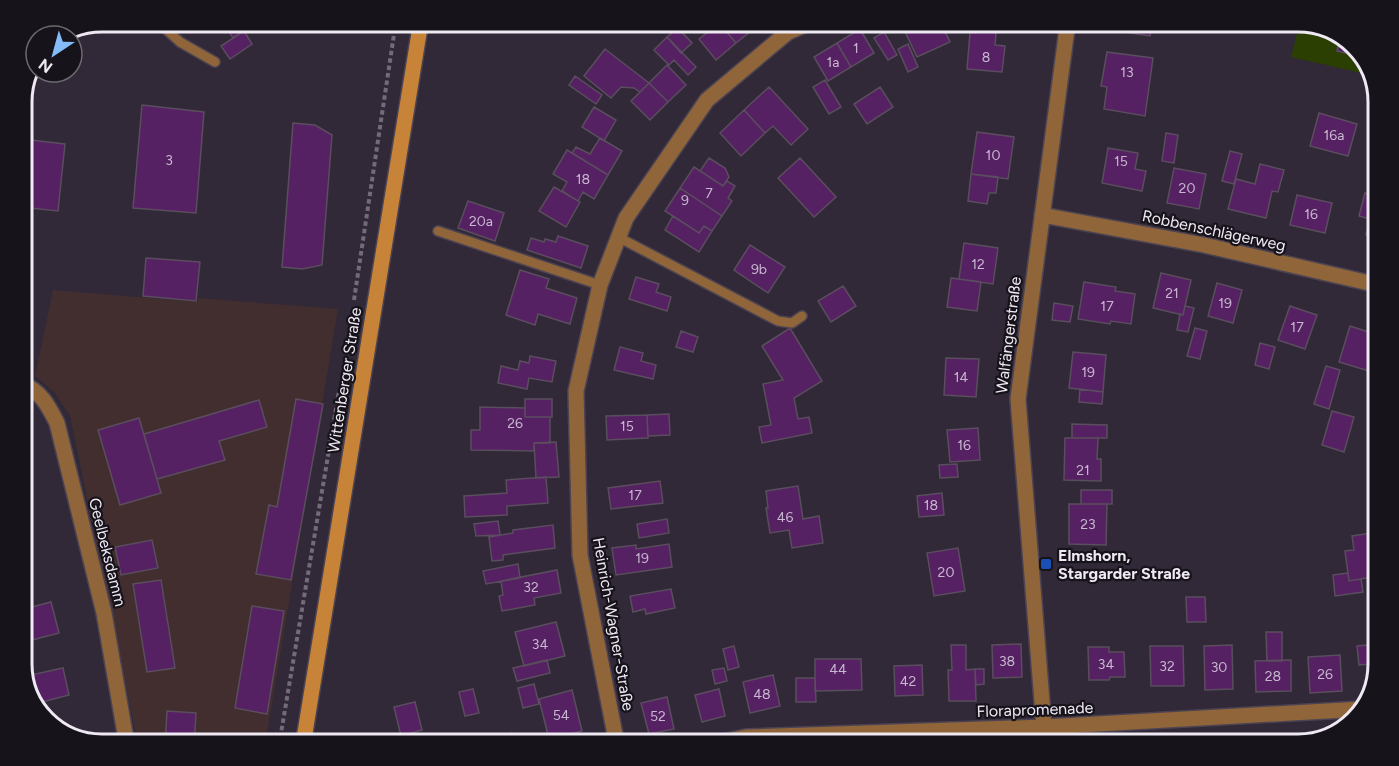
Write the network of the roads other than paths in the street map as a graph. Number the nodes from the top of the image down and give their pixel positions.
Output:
1 (169, 32) edge
2 (419, 32) edge
3 (788, 32) edge
4 (1067, 32) edge
5 (215, 62) dead end
6 (1042, 214) junction
7 (438, 231) dead end
8 (618, 237) junction
9 (1367, 283) edge
10 (600, 285) junction
11 (802, 316) dead end
12 (32, 389) edge
13 (1351, 710) edge
14 (1044, 727) junction
15 (125, 734) edge
16 (305, 734) edge
17 (615, 734) edge
18 (835, 734) edge
19 (1044, 734) edge

1 - 5 lane
2 - 16 main road, Wittenberger Straße
3 - 8 street, Heinrich-Wagner-Straße
4 - 6 street, Walfängerstraße
6 - 9 street, Robbenschlägerweg
6 - 14 street, Walfängerstraße
7 - 10 lane
8 - 10 street, Heinrich-Wagner-Straße
8 - 11 lane
10 - 17 street, Heinrich-Wagner-Straße
12 - 15 street, Geelbeksdamm
13 - 14 street, Florapromenade
14 - 18 street, Florapromenade
14 - 19 street, Walfängerstraße

